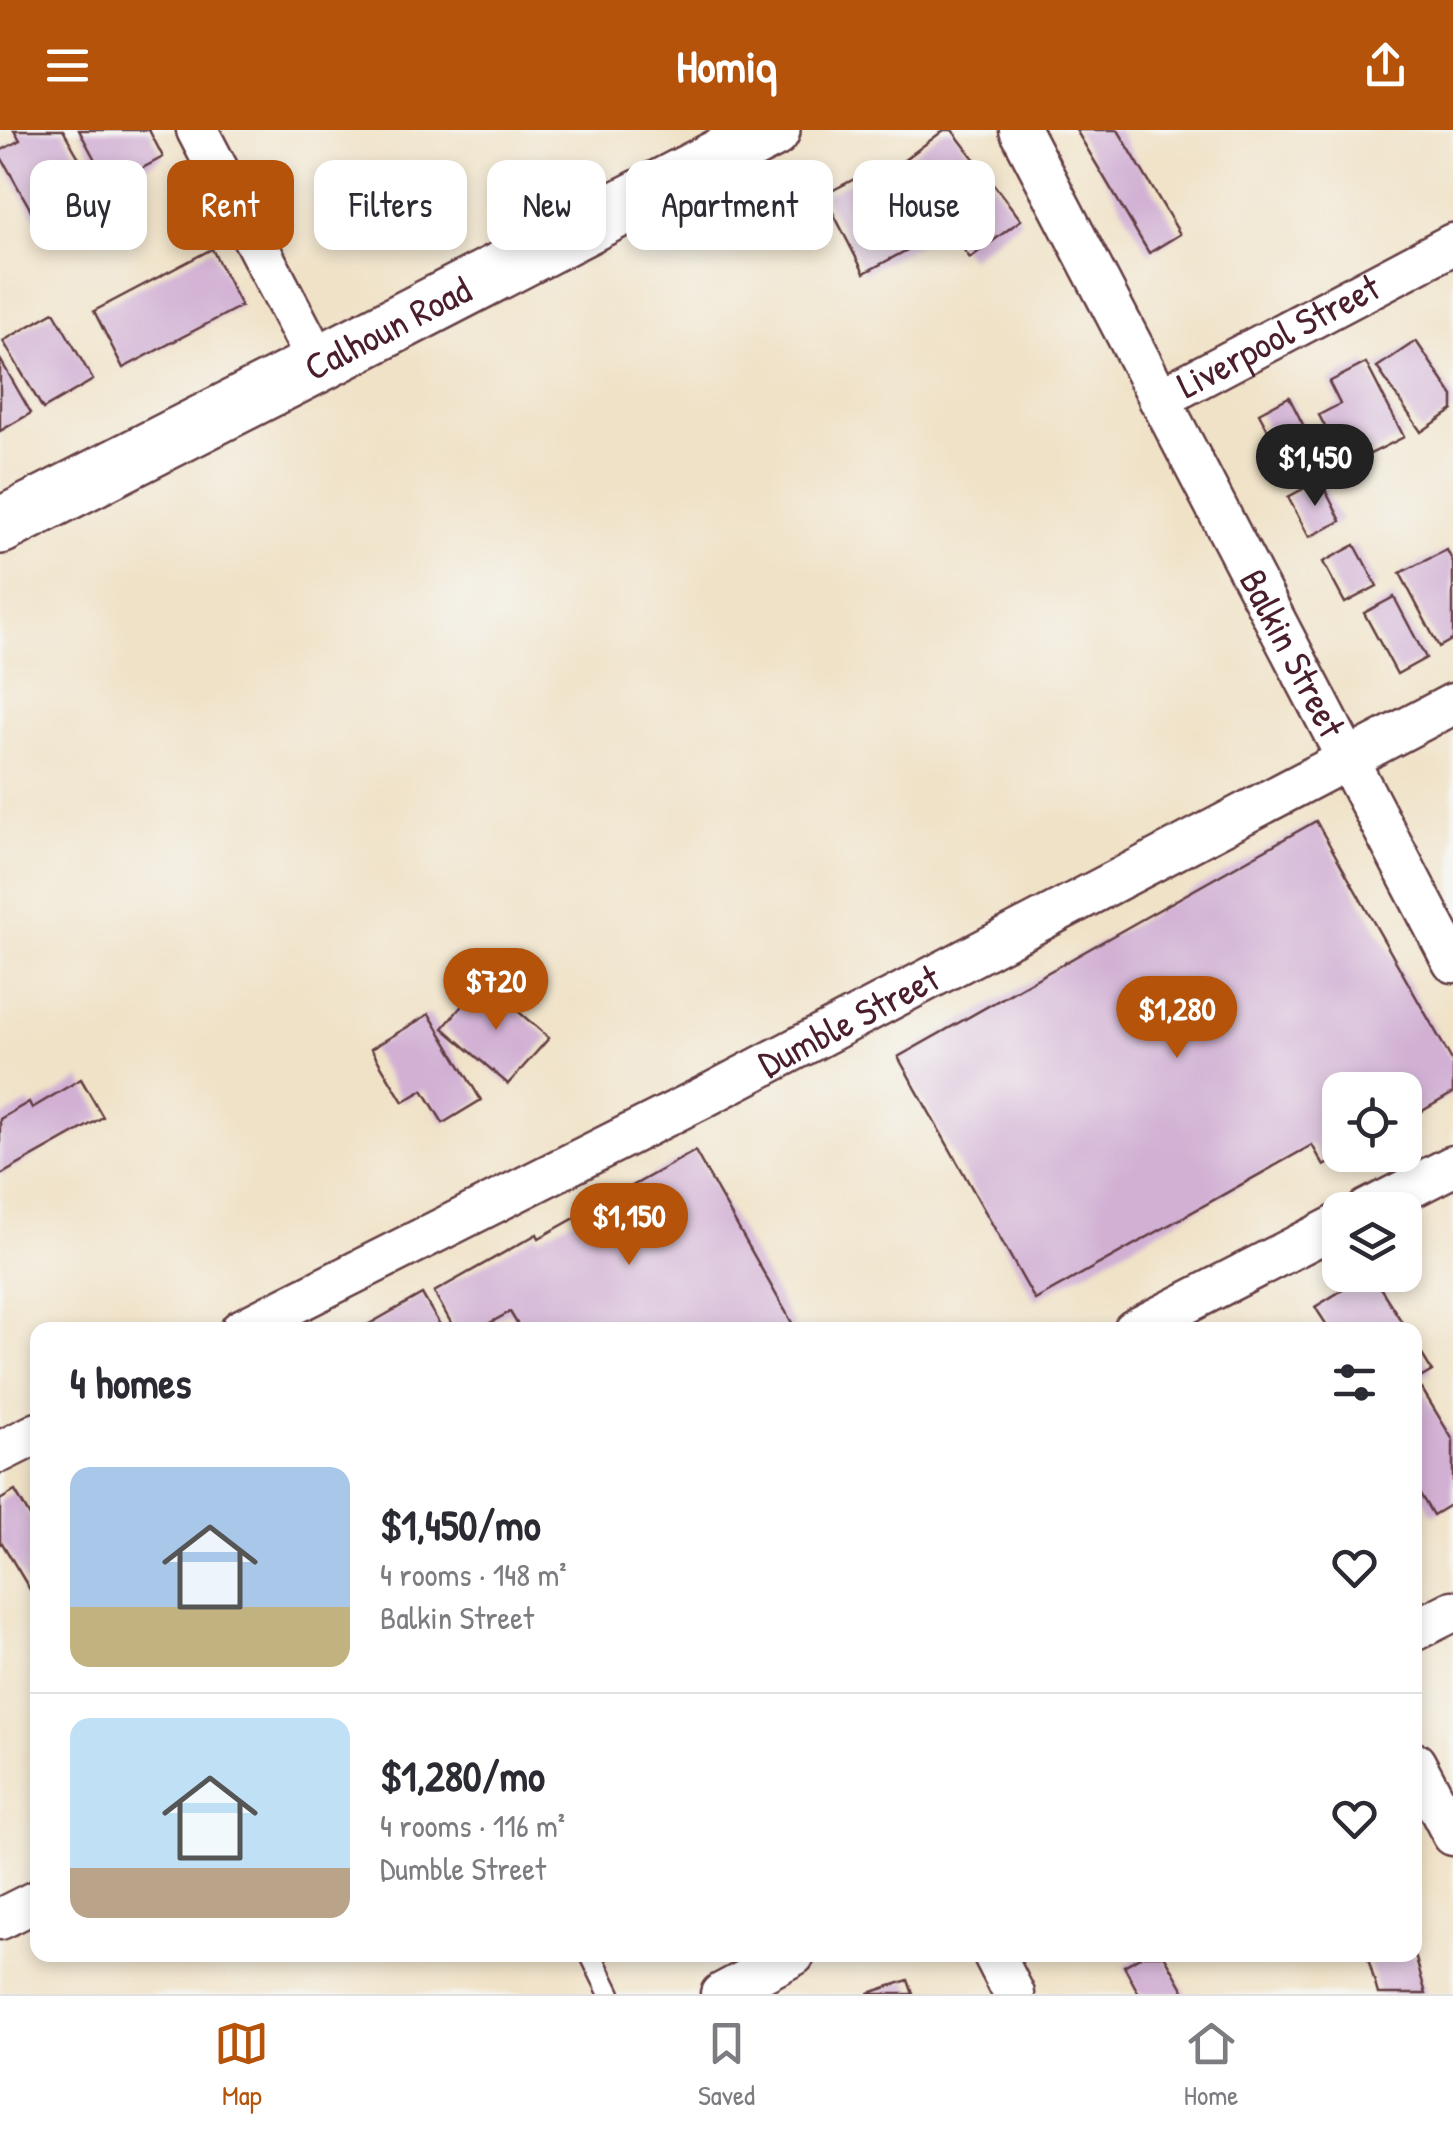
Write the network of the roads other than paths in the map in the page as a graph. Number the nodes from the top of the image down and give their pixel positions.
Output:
1 (197, 130) edge
2 (772, 130) edge
3 (1020, 130) edge
4 (1453, 244) edge
5 (320, 364) junction
6 (1158, 399) junction
7 (0, 526) edge
8 (1453, 704) edge
9 (1348, 757) junction
10 (1453, 962) edge
11 (1453, 1166) edge
12 (1402, 1192) edge
13 (1322, 1233) edge
14 (257, 1322) edge
15 (1150, 1322) edge
16 (30, 1437) edge
17 (0, 1452) edge
18 (1453, 1611) edge
19 (1422, 1626) edge
20 (1422, 1776) edge
21 (1453, 1835) edge
22 (30, 1904) edge
23 (0, 1919) edge
24 (594, 1962) edge
25 (781, 1962) edge
26 (998, 1962) edge
27 (610, 1994) edge
28 (720, 1994) edge
29 (1014, 1994) edge

1 - 5 street
2 - 5 street, Calhoun Road
3 - 6 street, Balkin Street
4 - 6 street, Liverpool Street
5 - 7 street, Calhoun Road
6 - 9 street, Balkin Street
8 - 9 street, Dumble Street
9 - 10 street, Balkin Street
9 - 14 street, Dumble Street
11 - 12 street
13 - 15 street
16 - 17 street
18 - 19 street
20 - 21 street
22 - 23 street
24 - 27 lane
25 - 28 street
26 - 29 street

